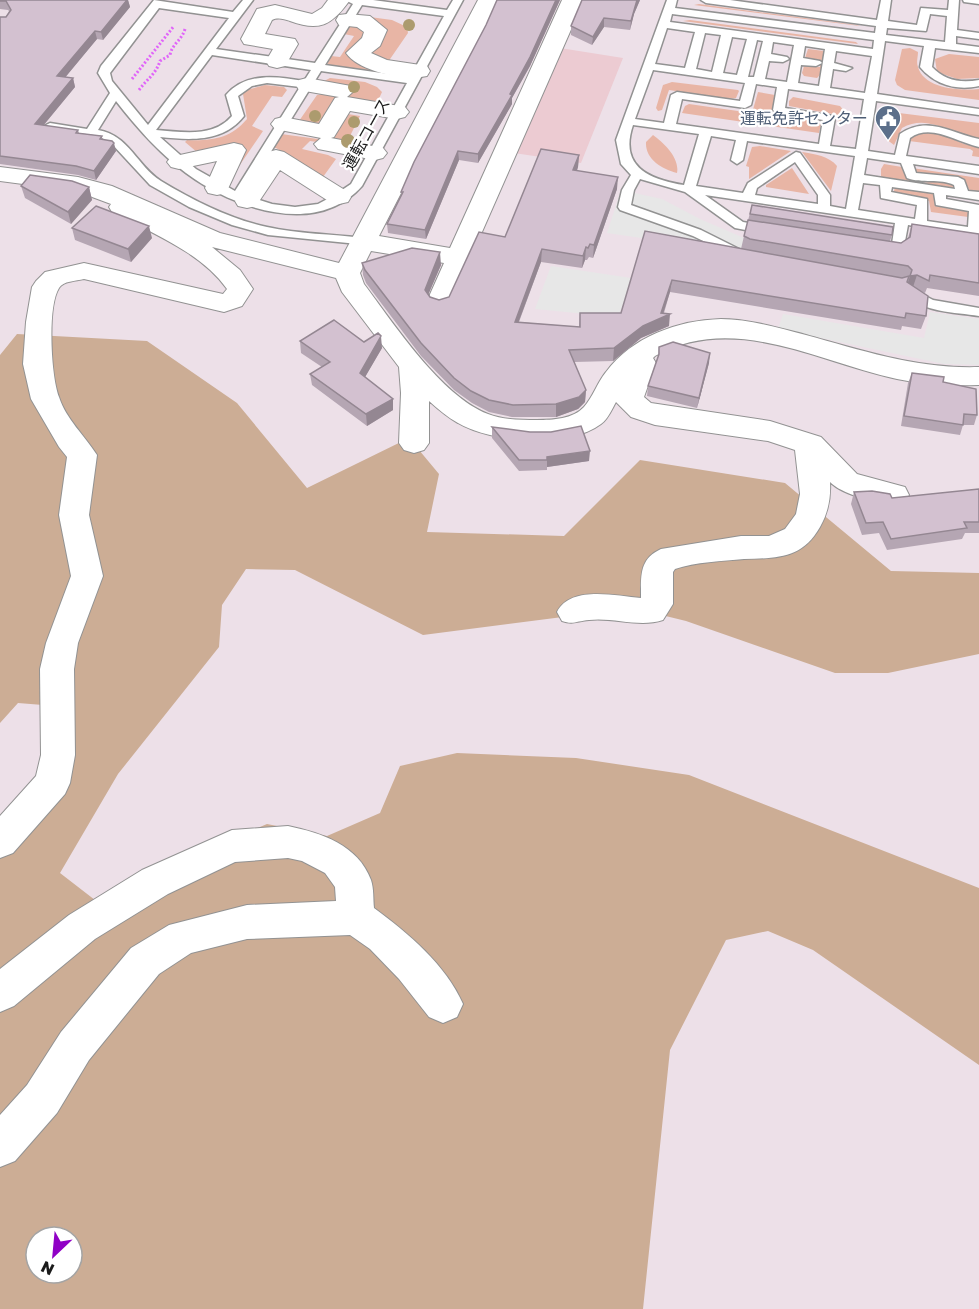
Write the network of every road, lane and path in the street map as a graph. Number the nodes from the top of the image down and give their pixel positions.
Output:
1 (248, 0) edge
2 (458, 0) edge
3 (489, 0) edge
4 (573, 0) edge
5 (706, 0) edge
6 (886, 0) edge
7 (954, 0) edge
8 (968, 0) edge
9 (979, 1) edge
10 (158, 2) edge
11 (670, 5) edge
12 (355, 8) edge
13 (188, 9) junction
14 (202, 11) junction
15 (451, 14) junction
16 (953, 14) junction
17 (235, 18) junction
18 (882, 22) junction
19 (260, 24) junction
20 (663, 24) junction
21 (701, 29) junction
22 (951, 32) junction
23 (727, 33) junction
24 (753, 36) junction
25 (979, 36) edge
26 (880, 37) junction
27 (769, 38) junction
28 (800, 42) junction
29 (930, 44) junction
30 (831, 46) junction
31 (950, 46) junction
32 (979, 50) edge
33 (211, 52) junction
34 (877, 53) junction
35 (765, 57) junction
36 (783, 59) dead end
37 (277, 61) junction
38 (797, 61) junction
39 (816, 63) dead end
40 (828, 65) junction
41 (648, 66) junction
42 (846, 68) dead end
43 (690, 72) junction
44 (717, 75) junction
45 (313, 76) junction
46 (417, 76) junction
47 (751, 80) junction
48 (979, 83) edge
49 (788, 85) junction
50 (824, 90) junction
51 (344, 91) dead end
52 (870, 96) junction
53 (121, 98) junction
54 (397, 112) junction
55 (979, 112) edge
56 (628, 121) junction
57 (283, 124) junction
58 (50, 126) edge
59 (669, 127) junction
60 (91, 132) junction
61 (706, 132) junction
62 (148, 133) junction
63 (742, 137) junction
64 (979, 143) edge
65 (326, 144) dead end
66 (824, 148) junction
67 (375, 153) junction
68 (861, 154) junction
69 (904, 159) junction
70 (737, 160) dead end
71 (179, 162) junction
72 (979, 170) edge
73 (0, 174) edge
74 (637, 174) junction
75 (857, 178) junction
76 (886, 183) junction
77 (690, 189) junction
78 (940, 190) junction
79 (963, 194) junction
80 (234, 196) junction
81 (339, 196) junction
82 (979, 196) edge
83 (748, 197) junction
84 (125, 200) junction
85 (824, 208) junction
86 (852, 212) junction
87 (902, 220) junction
88 (921, 223) junction
89 (977, 231) edge
90 (784, 232) edge
91 (364, 242) junction
92 (875, 246) edge
93 (459, 257) junction
94 (756, 259) edge
95 (347, 273) junction
96 (912, 293) edge
97 (440, 301) edge
98 (979, 312) edge
99 (639, 354) junction
100 (412, 363) junction
101 (979, 376) edge
102 (950, 378) junction
103 (979, 394) edge
104 (629, 399) junction
105 (593, 437) dead end
106 (414, 443) dead end
107 (811, 444) junction
108 (894, 495) edge
109 (573, 612) dead end
110 (0, 842) edge
111 (356, 917) junction
112 (0, 993) edge
113 (443, 1005) dead end
114 (0, 1146) edge

1 - 17 lane
2 - 15 lane, 運転コース
3 - 91 street
4 - 93 street
5 - 18 lane
6 - 18 lane
7 - 16 lane
8 - 9 lane
10 - 13 lane
10 - 53 lane, 運転コース
11 - 20 lane
11 - 26 lane
12 - 15 lane
12 - 19 street
12 - 19 street
12 - 45 lane
12 - 46 street
13 - 14 lane
13 - 53 path
14 - 17 lane
14 - 53 path
15 - 46 lane, 運転コース
16 - 18 lane
16 - 22 lane
17 - 19 street
17 - 33 lane
18 - 26 lane
19 - 37 street
20 - 21 lane
20 - 41 lane
21 - 23 lane
21 - 43 lane
22 - 25 lane
22 - 31 lane
23 - 24 lane
23 - 44 lane
24 - 27 lane
24 - 47 lane
26 - 29 lane
26 - 34 lane
27 - 28 lane
27 - 35 lane
28 - 30 lane
28 - 38 lane
29 - 31 lane
29 - 48 lane
30 - 34 lane
30 - 40 lane
31 - 32 lane
33 - 37 lane, 運転コース
33 - 62 lane
34 - 52 lane
35 - 36 lane
35 - 47 lane
37 - 45 lane, 運転コース
38 - 39 lane
38 - 49 lane
40 - 42 lane
40 - 50 lane
41 - 43 lane
41 - 56 lane
43 - 44 lane
44 - 47 lane
45 - 46 lane, 運転コース
45 - 51 street
45 - 57 lane
45 - 62 lane
46 - 54 lane, 運転コース
47 - 49 lane
47 - 59 lane
49 - 50 lane
49 - 66 lane
50 - 52 lane
52 - 55 lane
52 - 68 lane
53 - 60 lane
53 - 62 lane, 運転コース
54 - 57 street
54 - 67 lane, 運転コース
56 - 59 lane
56 - 74 lane
57 - 80 lane
58 - 60 lane
59 - 61 lane
60 - 91 lane
61 - 63 lane
61 - 77 lane
62 - 71 lane, 運転コース
63 - 66 lane
63 - 70 lane
64 - 69 lane
65 - 67 street
66 - 68 lane
67 - 81 lane, 運転コース
68 - 69 lane
68 - 75 lane
69 - 72 lane
69 - 79 lane
71 - 80 lane, 運転コース
71 - 80 street
73 - 84 street
74 - 77 lane
74 - 94 lane
75 - 76 lane
75 - 86 lane
76 - 78 lane
76 - 88 lane
77 - 83 lane
77 - 90 lane
78 - 79 lane
78 - 89 lane
79 - 82 lane
80 - 81 lane, 運転コース
80 - 81 street
83 - 85 lane
83 - 85 lane
84 - 95 street
84 - 110 street
85 - 86 lane
86 - 87 lane
87 - 88 lane
87 - 92 lane
88 - 89 lane
91 - 93 street
91 - 95 street
93 - 97 street
95 - 100 street
96 - 98 lane
99 - 100 street
99 - 102 street
99 - 104 street
100 - 106 street
101 - 102 street
102 - 103 street
104 - 105 street
104 - 107 street
107 - 108 street
107 - 109 street
111 - 112 street
111 - 113 street
111 - 114 street

